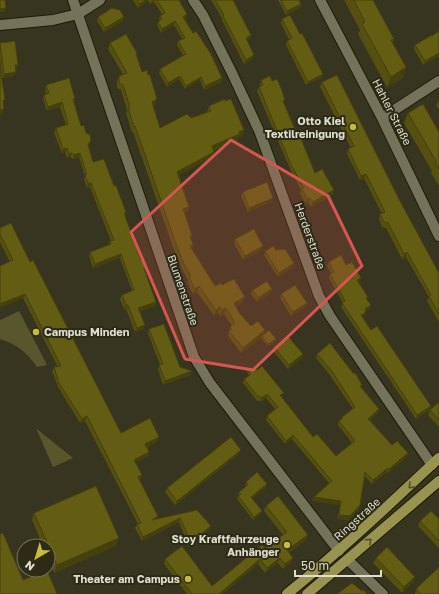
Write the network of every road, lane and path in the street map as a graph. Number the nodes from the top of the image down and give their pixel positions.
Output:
1 (73, 0) edge
2 (100, 0) edge
3 (193, 0) edge
4 (320, 0) edge
5 (78, 14) junction
6 (0, 25) edge
7 (439, 81) edge
8 (382, 118) junction
9 (439, 236) edge
10 (436, 462) edge
11 (439, 481) edge
12 (339, 551) junction
13 (348, 560) junction
14 (287, 594) edge
15 (307, 594) edge
16 (383, 594) edge

1 - 5 street, Blumenstraße
2 - 5 street
3 - 10 street, Herderstraße
4 - 8 street, Hahler Straße
5 - 6 street
5 - 12 street, Blumenstraße
7 - 8 street
8 - 9 street, Hahler Straße
10 -> 12 main road, Ringstraße
13 -> 11 main road
12 - 14 main road, Ringstraße
13 - 15 main road
13 - 16 street

